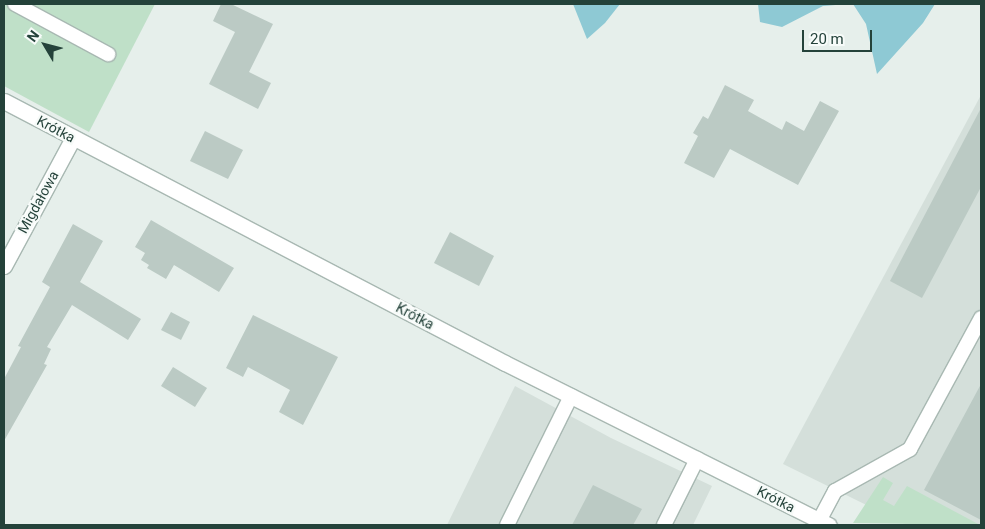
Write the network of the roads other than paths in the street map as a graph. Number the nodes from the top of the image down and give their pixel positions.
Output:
1 (15, 4) edge
2 (108, 54) dead end
3 (4, 101) edge
4 (73, 138) junction
5 (4, 266) edge
6 (981, 318) edge
7 (571, 396) junction
8 (697, 459) junction
9 (824, 523) edge
10 (507, 525) edge
11 (664, 525) edge

1 - 2 lane
3 - 4 street, Krótka
4 - 5 street, Migdałowa
4 - 7 street, Krótka
6 - 9 lane
7 - 8 street, Krótka
7 - 10 lane
8 - 9 street, Krótka
8 - 11 lane

